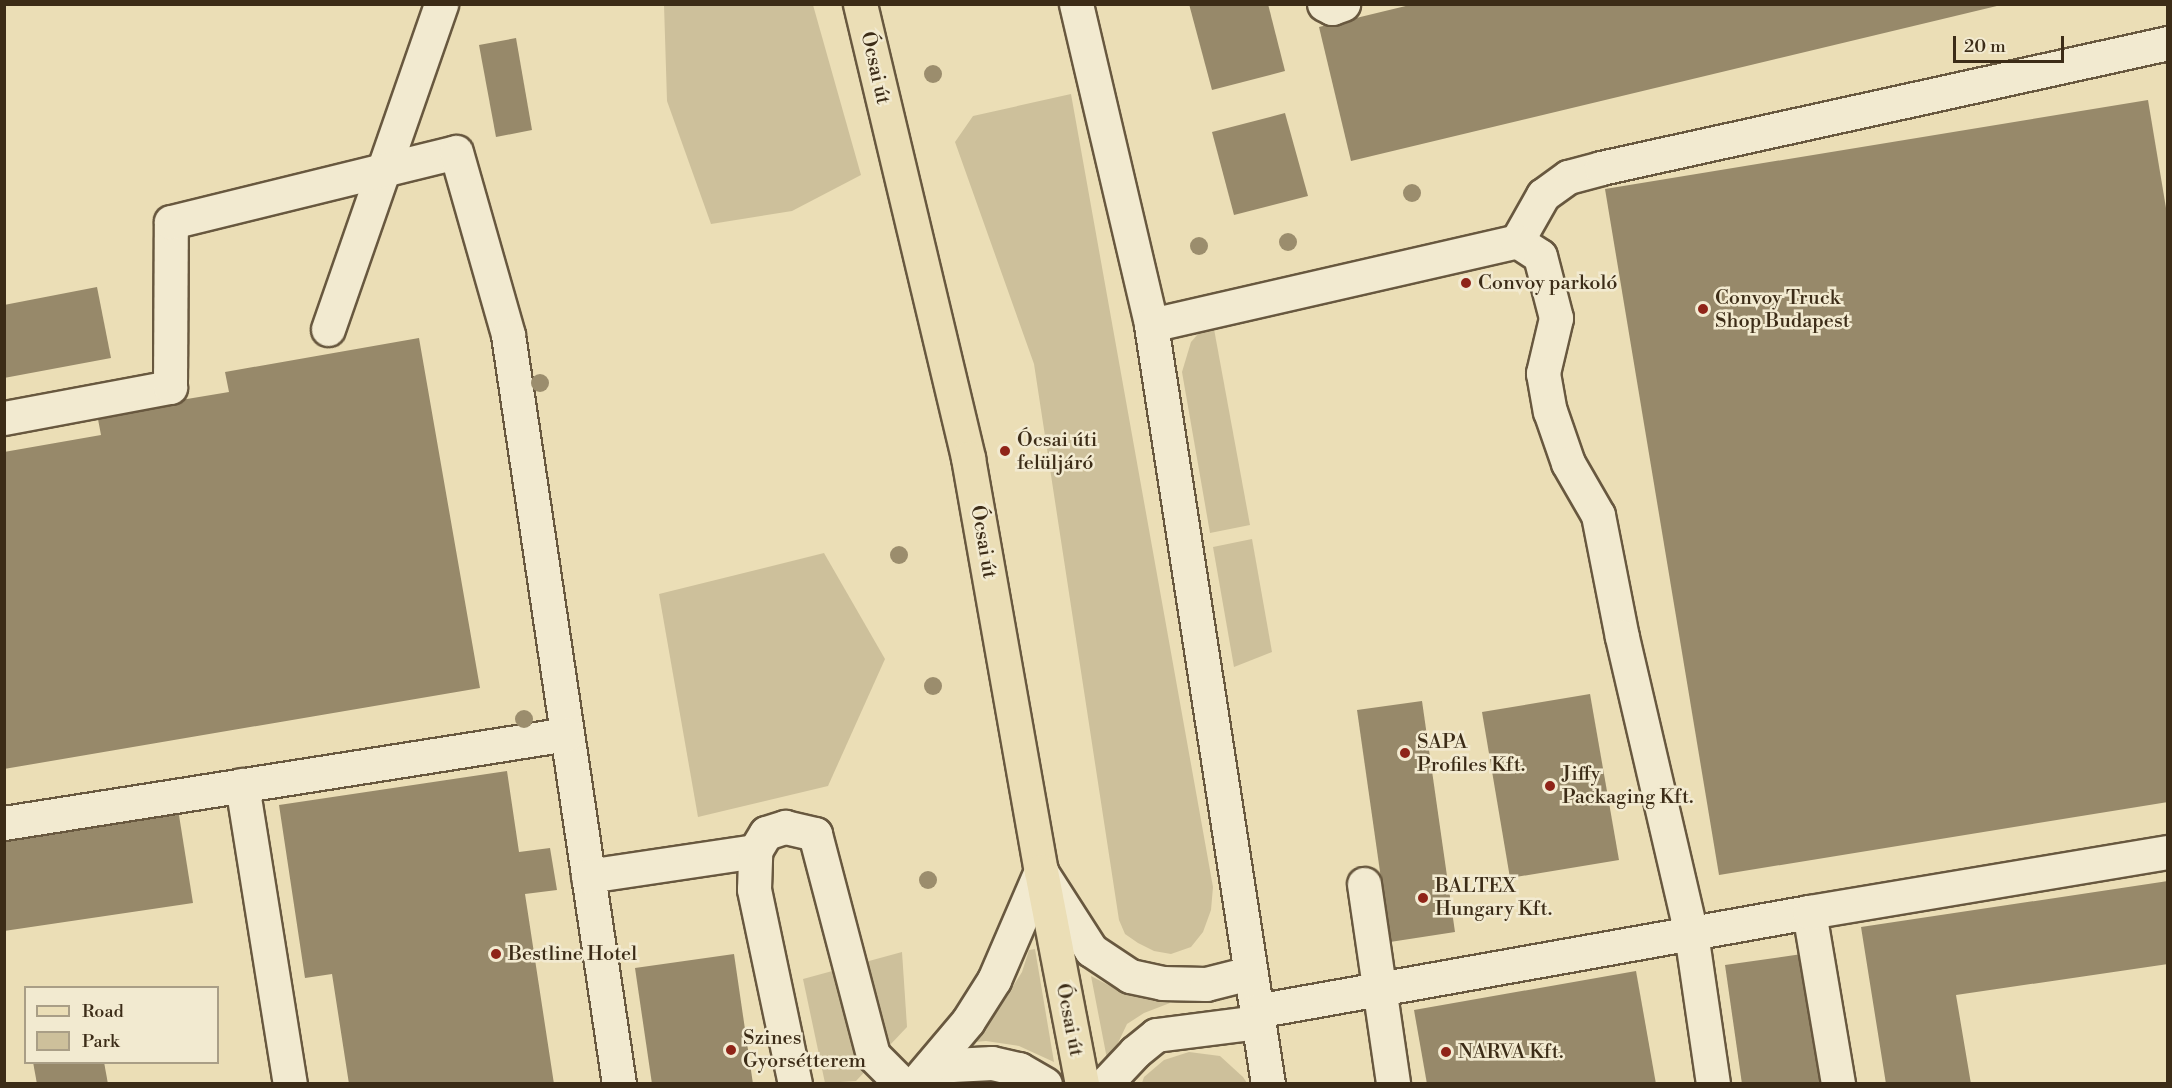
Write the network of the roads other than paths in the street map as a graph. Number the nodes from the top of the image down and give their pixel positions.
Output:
1 (441, 4) edge
2 (860, 4) edge
3 (1076, 4) edge
4 (1324, 4) edge
5 (1343, 4) edge
6 (2167, 44) edge
7 (383, 171) junction
8 (1517, 241) junction
9 (1151, 325) junction
10 (328, 329) dead end
11 (4, 418) edge
12 (567, 734) junction
13 (242, 785) junction
14 (4, 823) edge
15 (756, 851) junction
16 (2168, 852) edge
17 (1041, 871) junction
18 (588, 876) junction
19 (1364, 884) dead end
20 (1809, 912) junction
21 (1691, 933) junction
22 (1250, 973) junction
23 (1377, 988) junction
24 (1257, 1016) junction
25 (924, 1075) edge
26 (290, 1083) edge
27 (619, 1083) edge
28 (795, 1083) edge
29 (902, 1083) edge
30 (1045, 1083) edge
31 (1082, 1083) edge
32 (1106, 1083) edge
33 (1268, 1083) edge
34 (1393, 1083) edge
35 (1713, 1083) edge
36 (1838, 1083) edge

1 - 7 lane
2 - 17 main road, Ócsai út
3 - 9 lane
4 - 5 lane
6 - 8 lane
7 - 10 lane
7 - 11 lane
7 - 12 lane
8 - 9 lane
8 - 21 lane
9 - 22 lane
12 - 13 lane
12 - 18 lane
13 - 14 lane
13 - 26 lane
15 - 18 lane
15 - 28 lane
15 - 29 lane
16 - 20 lane
17 - 22 lane
17 - 25 lane
17 - 31 main road, Ócsai út
18 - 27 lane
19 - 23 lane
20 - 21 lane
20 - 36 lane
21 - 23 lane
21 - 35 lane
22 - 24 lane
23 - 24 lane
23 - 34 lane
24 - 32 lane
24 - 33 lane
25 - 30 lane

